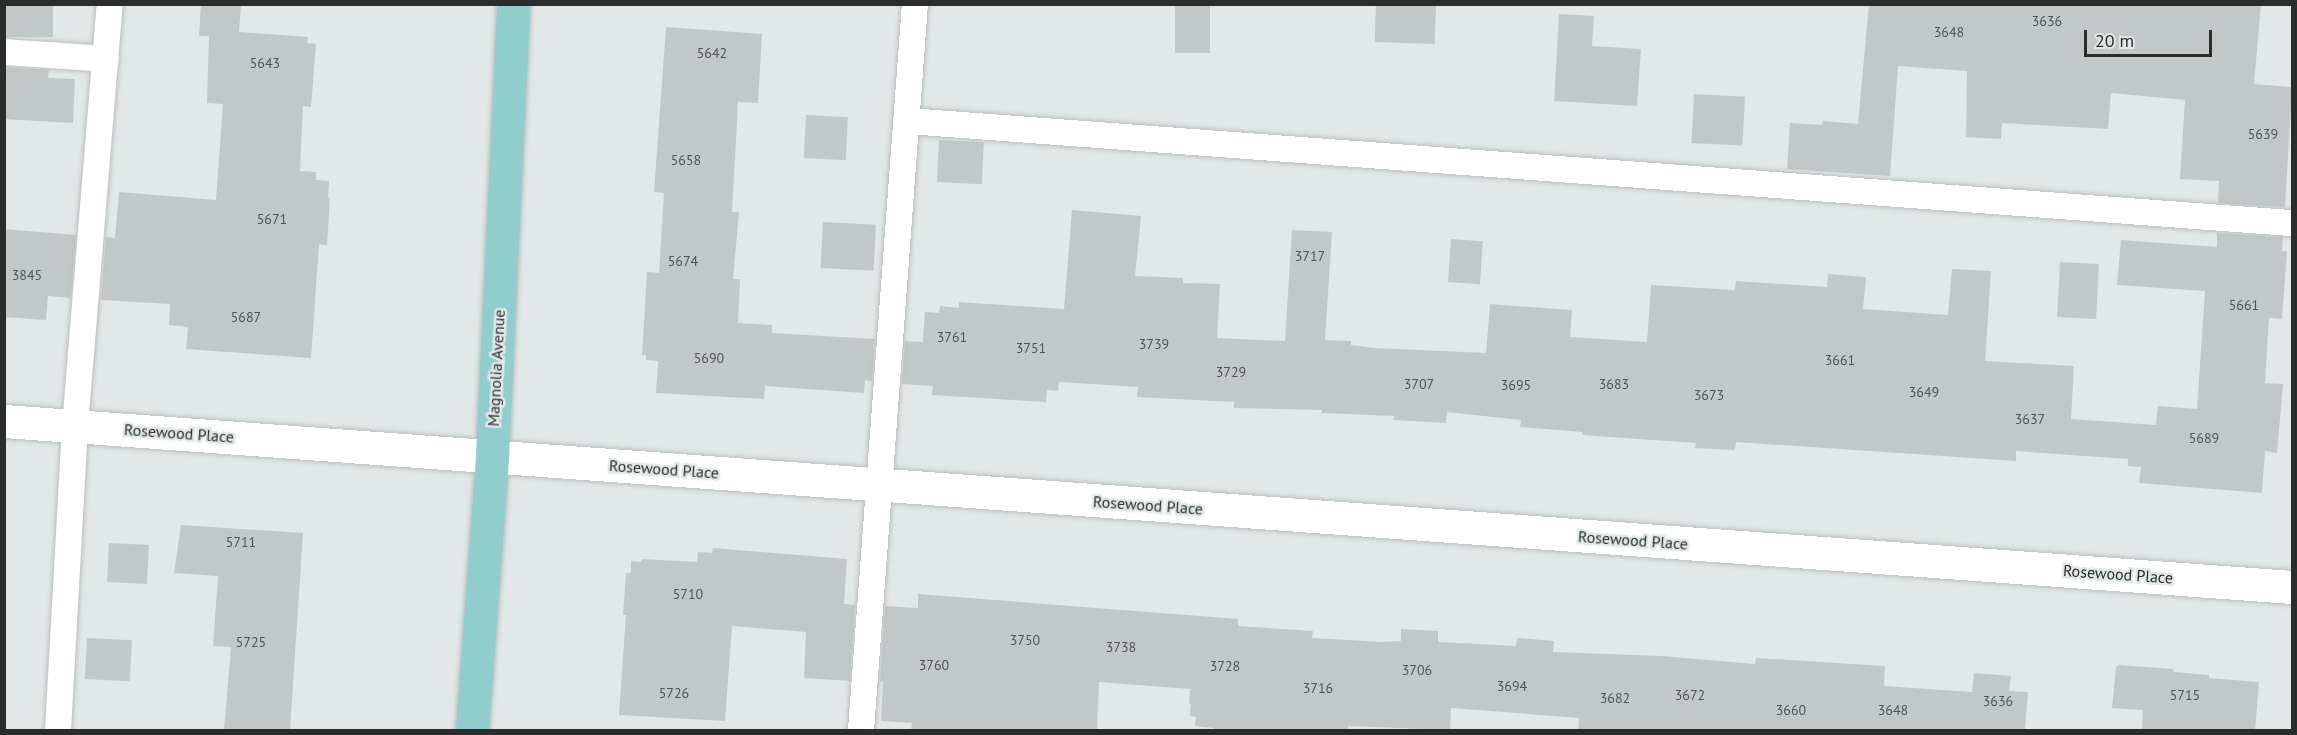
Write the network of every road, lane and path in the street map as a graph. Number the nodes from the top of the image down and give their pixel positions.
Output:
1 (110, 4) edge
2 (513, 4) edge
3 (915, 4) edge
4 (4, 52) edge
5 (106, 59) junction
6 (908, 121) junction
7 (2292, 223) edge
8 (4, 421) edge
9 (75, 426) junction
10 (492, 455) junction
11 (880, 486) junction
12 (2292, 586) edge
13 (58, 730) edge
14 (472, 730) edge
15 (861, 730) edge

1 - 5 lane
2 - 10 main road, Magnolia Avenue
3 - 6 lane
4 - 5 lane
5 - 9 lane
6 - 7 lane
6 - 11 lane
8 - 9 street, Rosewood Place
9 - 10 street, Rosewood Place
9 - 13 lane
10 - 11 street, Rosewood Place
10 - 14 main road, Magnolia Avenue
11 - 12 street, Rosewood Place
11 - 15 lane

